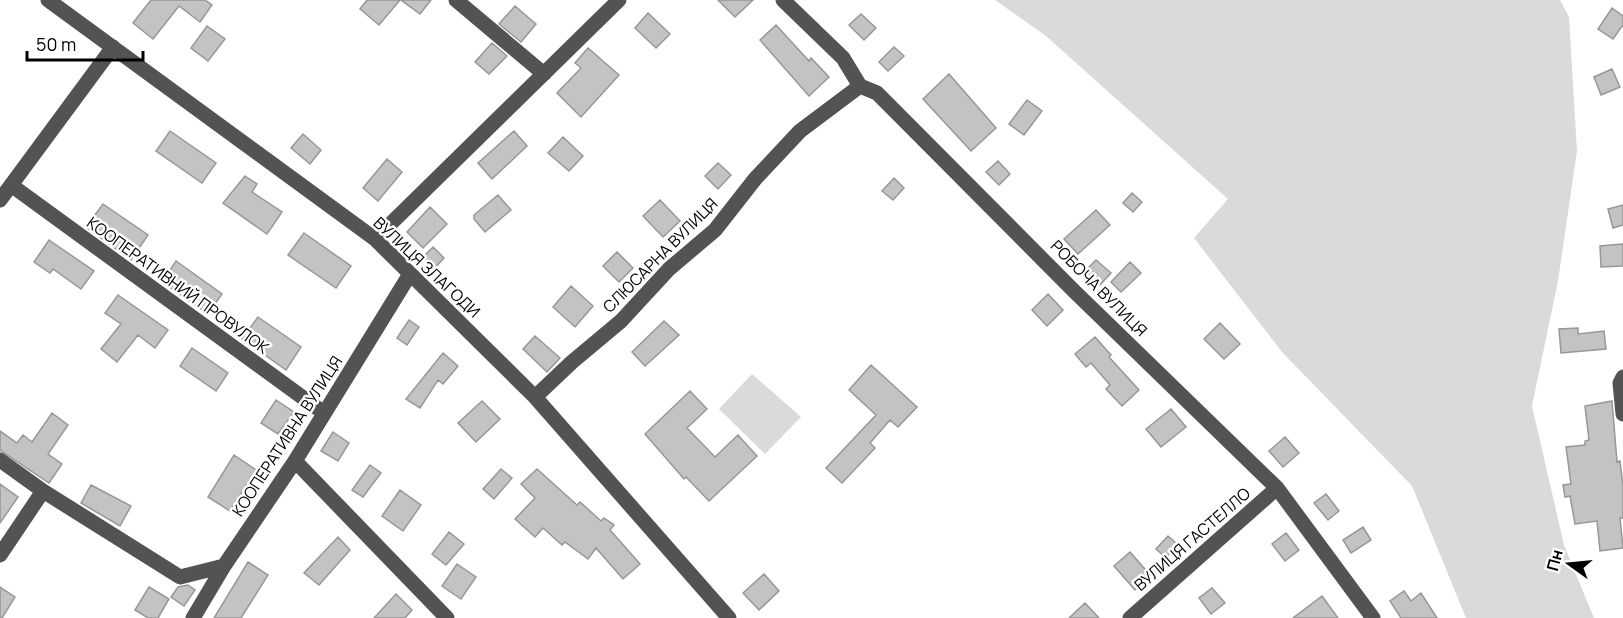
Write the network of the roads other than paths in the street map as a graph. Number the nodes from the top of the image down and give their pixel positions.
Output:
1 (48, 0) edge
2 (456, 0) edge
3 (619, 0) edge
4 (783, 0) edge
5 (113, 47) junction
6 (544, 74) junction
7 (860, 86) junction
8 (11, 185) junction
9 (0, 200) edge
10 (375, 239) junction
11 (410, 274) junction
12 (1623, 378) edge
13 (535, 397) junction
14 (324, 413) junction
15 (1623, 414) edge
16 (0, 460) edge
17 (295, 461) junction
18 (1277, 488) junction
19 (44, 491) junction
20 (0, 555) edge
21 (224, 566) junction
22 (193, 618) edge
23 (447, 618) edge
24 (729, 618) edge
25 (1130, 618) edge
26 (1373, 618) edge

1 - 5 street, ВУЛИЦЯ ЗЛАГОДИ
2 - 6 street
3 - 6 street
4 - 7 street, РОБОЧА ВУЛИЦЯ
5 - 8 street
5 - 10 street, ВУЛИЦЯ ЗЛАГОДИ
6 - 10 street
7 - 13 street, СЛЮСАРНА ВУЛИЦЯ
7 - 18 street, РОБОЧА ВУЛИЦЯ
8 - 9 street
8 - 14 street, КООПЕРАТИВНИЙ ПРОВУЛОК
10 - 11 street, ВУЛИЦЯ ЗЛАГОДИ
11 - 13 street, ВУЛИЦЯ ЗЛАГОДИ
11 - 14 street, КООПЕРАТИВНА ВУЛИЦЯ
12 - 15 street
13 - 24 street, ВУЛИЦЯ ЗЛАГОДИ
14 - 17 street, КООПЕРАТИВНА ВУЛИЦЯ
16 - 19 street
17 - 21 street, КООПЕРАТИВНА ВУЛИЦЯ
17 - 23 street
18 - 25 street, ВУЛИЦЯ ГАСТЕЛЛО
18 - 26 street, РОБОЧА ВУЛИЦЯ
19 - 20 street
19 - 21 street
21 - 22 street, КООПЕРАТИВНА ВУЛИЦЯ

